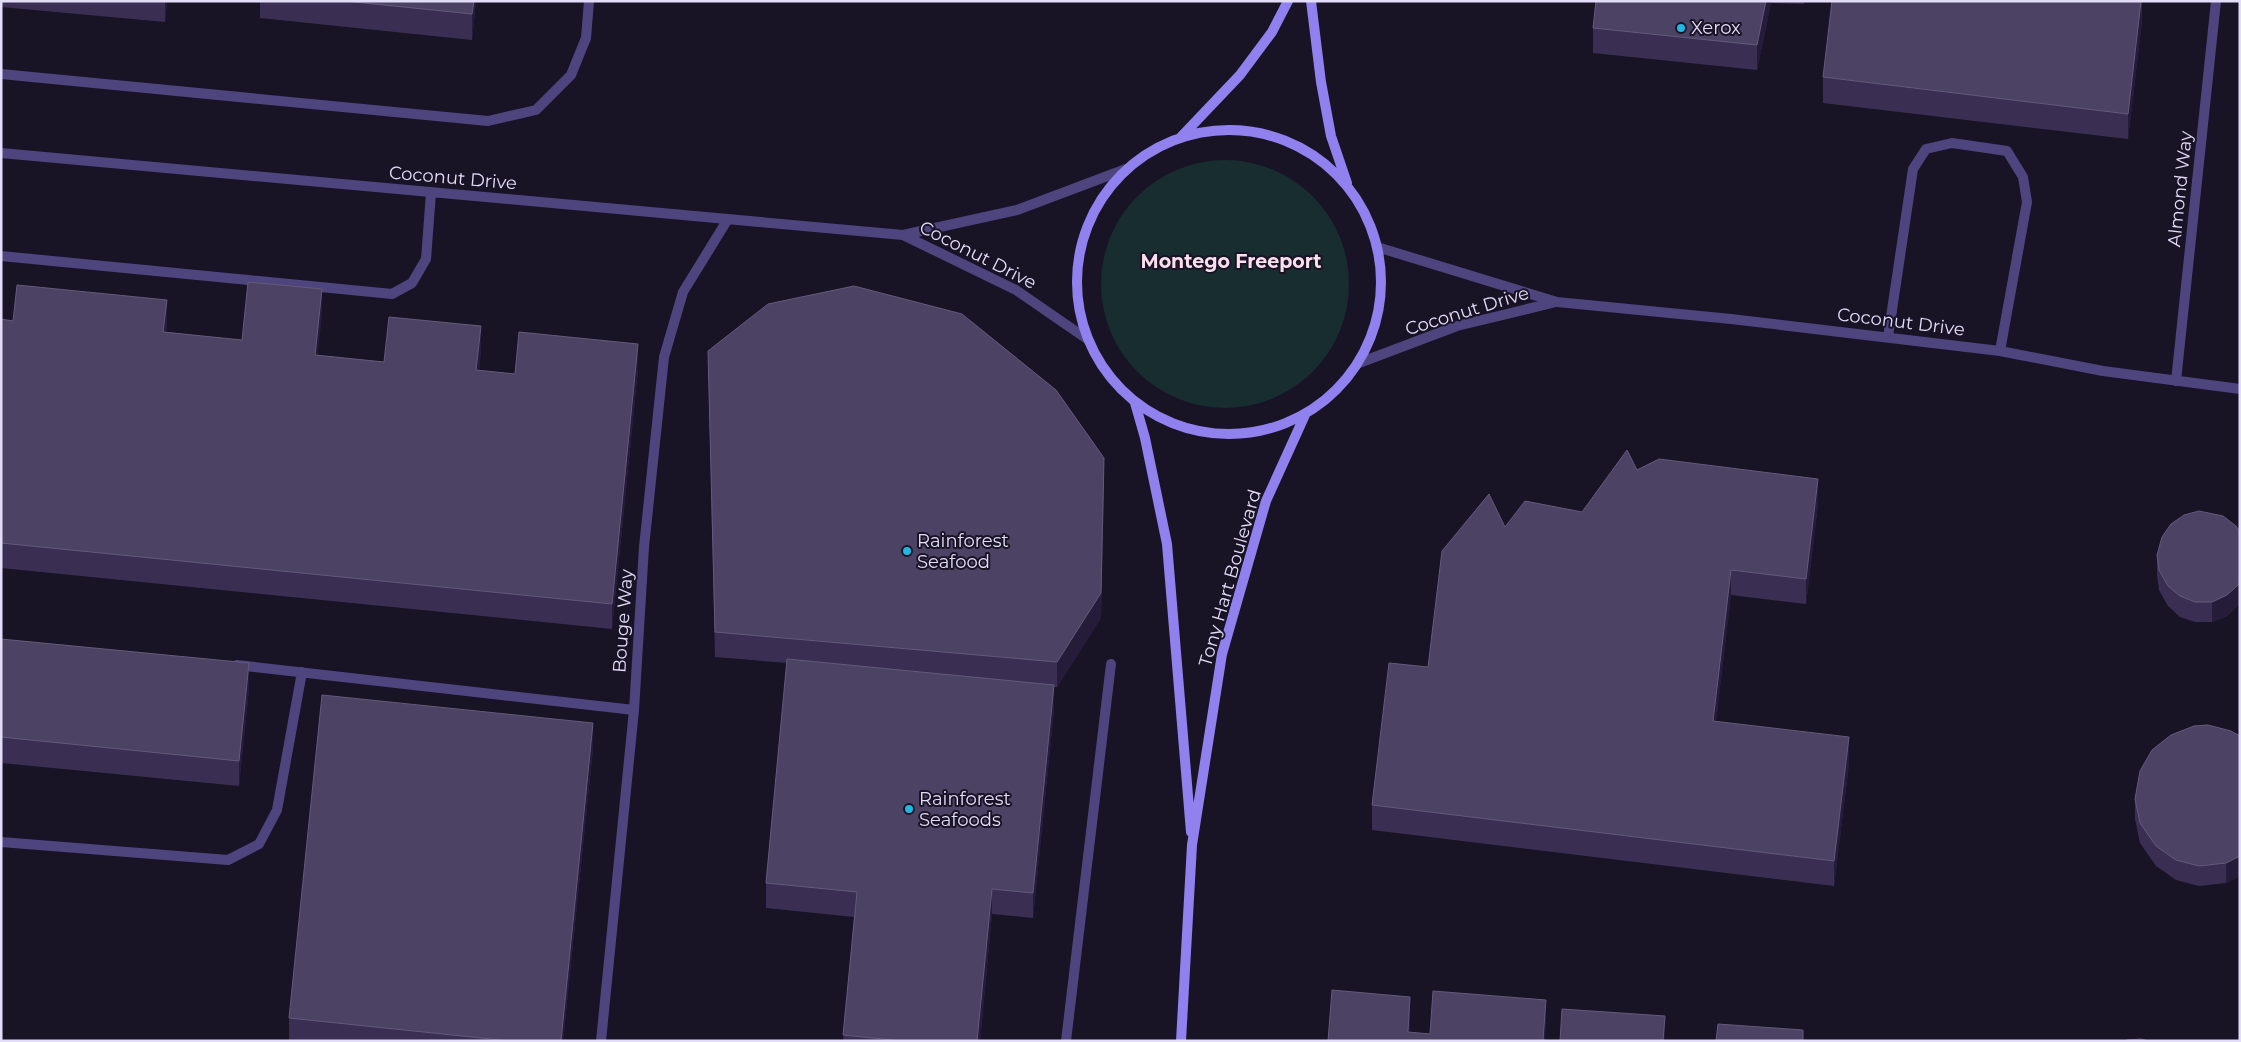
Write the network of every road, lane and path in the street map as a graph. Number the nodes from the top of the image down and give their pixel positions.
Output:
1 (589, 1) edge
2 (1288, 1) edge
3 (1311, 1) edge
4 (2216, 1) edge
5 (1, 74) edge
6 (1181, 137) junction
7 (1, 153) edge
8 (1126, 169) junction
9 (1349, 187) junction
10 (431, 193) junction
11 (728, 219) junction
12 (903, 235) junction
13 (1377, 247) junction
14 (1, 256) edge
15 (1557, 302) junction
16 (1888, 337) junction
17 (1087, 339) junction
18 (2000, 351) junction
19 (1359, 363) junction
20 (2176, 381) junction
21 (2240, 389) edge
22 (1134, 404) junction
23 (1305, 415) junction
24 (224, 664) edge
25 (1111, 664) dead end
26 (302, 672) junction
27 (634, 710) junction
28 (1, 842) edge
29 (1192, 845) junction
30 (601, 1041) edge
31 (1066, 1041) edge
32 (1181, 1041) edge

1 - 5 lane
2 - 6 street
3 - 9 street
4 - 20 lane, Almond Way
6 - 8 street
6 - 9 street
7 - 10 lane, Coconut Drive
8 - 12 lane, Coconut Drive
8 - 17 street
9 - 13 street
10 - 11 lane, Coconut Drive
10 - 14 lane
11 - 12 lane, Coconut Drive
11 - 27 lane, Bouge Way
12 - 17 lane, Coconut Drive
13 - 15 lane, Coconut Drive
13 - 19 street
15 - 16 lane, Coconut Drive
15 - 19 lane, Coconut Drive
16 - 18 lane, Coconut Drive
16 - 18 lane
17 - 22 street
18 - 20 lane, Coconut Drive
19 - 23 street
20 - 21 lane, Coconut Drive
22 - 23 street
22 - 29 street, Tony Hart Boulevard
23 - 29 street, Tony Hart Boulevard
24 - 26 lane
25 - 31 lane
26 - 27 lane
26 - 28 lane
27 - 30 lane, Bouge Way
29 - 32 street, Tony Hart Boulevard

